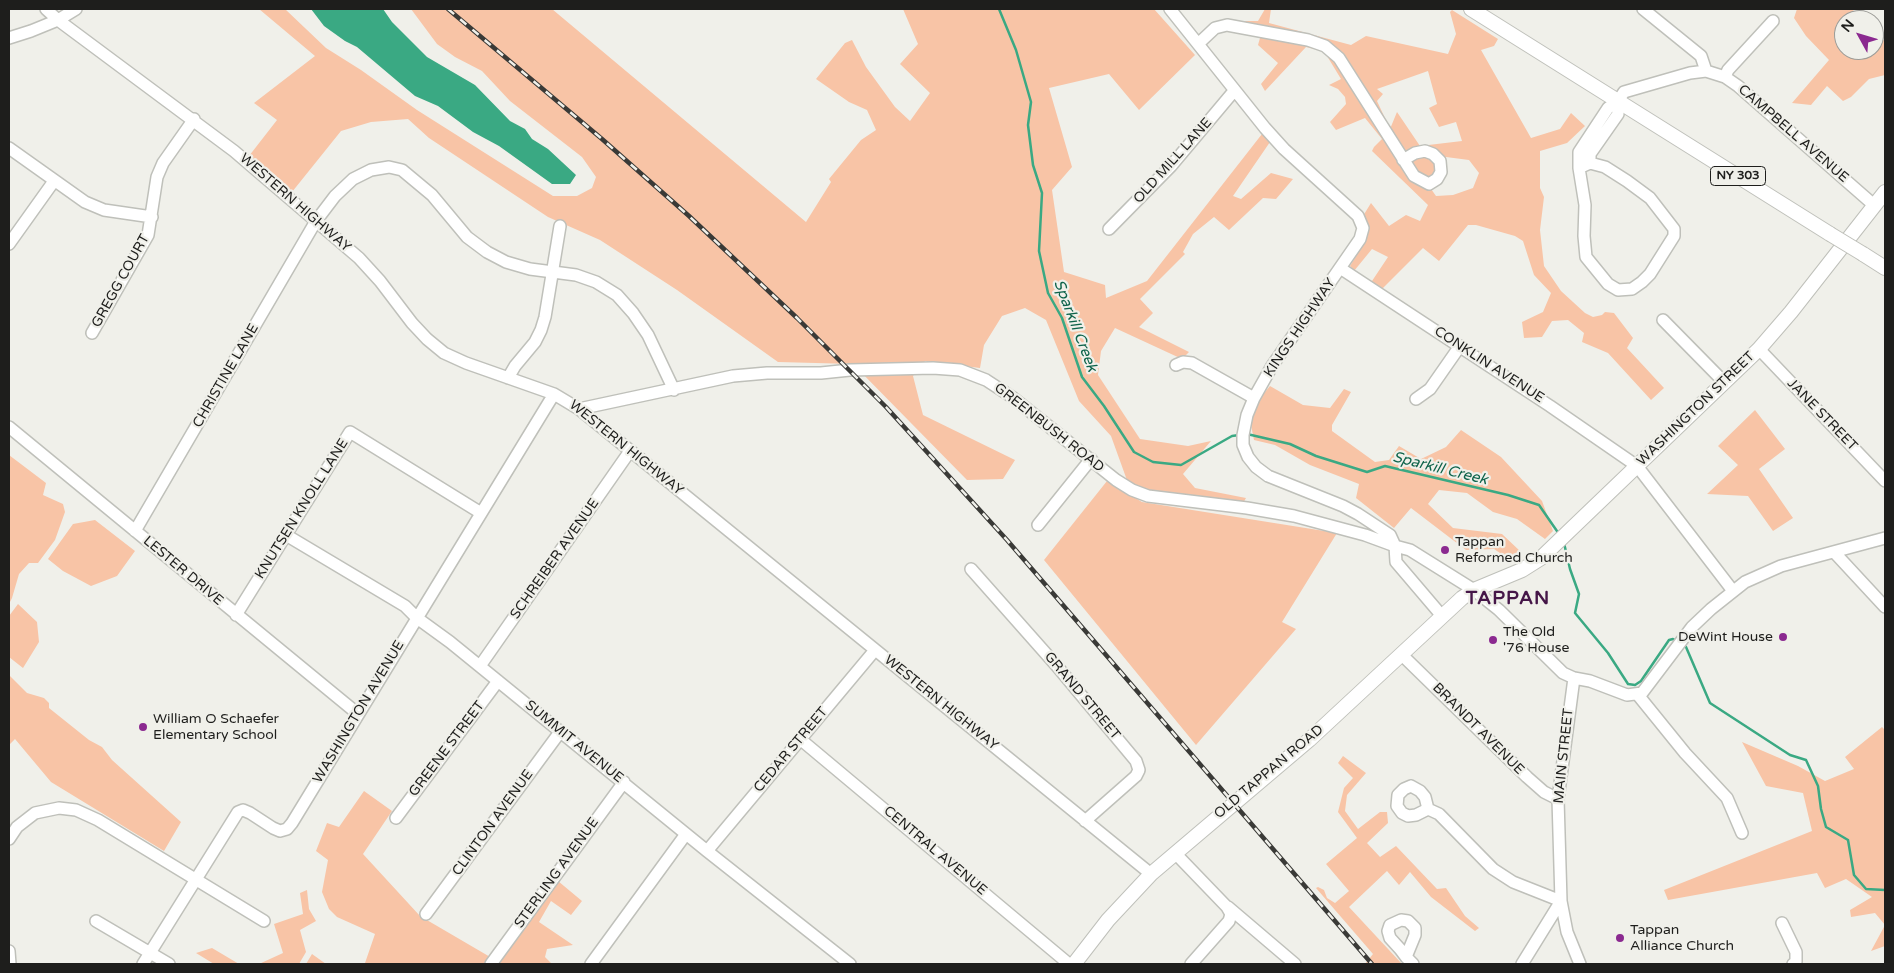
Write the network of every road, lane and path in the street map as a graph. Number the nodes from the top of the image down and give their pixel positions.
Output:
1 (46, 9) edge
2 (76, 9) edge
3 (1170, 9) edge
4 (1472, 9) edge
5 (1643, 9) edge
6 (58, 20) junction
7 (1773, 21) dead end
8 (9, 38) edge
9 (1198, 44) junction
10 (1706, 71) junction
11 (1726, 77) junction
12 (1234, 91) junction
13 (1618, 101) junction
14 (194, 119) junction
15 (9, 148) edge
16 (1403, 160) dead end
17 (1590, 162) junction
18 (1579, 168) junction
19 (54, 181) junction
20 (1885, 192) edge
21 (1875, 206) junction
22 (152, 218) junction
23 (316, 221) junction
24 (560, 226) dead end
25 (1109, 229) dead end
26 (9, 244) edge
27 (1340, 268) junction
28 (1885, 268) edge
29 (553, 272) junction
30 (1663, 320) dead end
31 (92, 333) dead end
32 (1460, 346) junction
33 (1759, 349) junction
34 (1176, 365) dead end
35 (508, 378) junction
36 (1724, 382) junction
37 (674, 390) junction
38 (554, 394) junction
39 (1254, 398) junction
40 (1416, 399) dead end
41 (579, 410) junction
42 (9, 428) edge
43 (630, 451) junction
44 (1091, 459) junction
45 (1637, 466) junction
46 (1885, 482) edge
47 (1351, 510) junction
48 (481, 513) junction
49 (1038, 525) dead end
50 (135, 531) junction
51 (286, 535) junction
52 (1365, 535) junction
53 (1885, 538) edge
54 (1395, 546) junction
55 (1834, 552) junction
56 (971, 569) dead end
57 (1474, 590) junction
58 (1733, 591) junction
59 (1885, 607) edge
60 (236, 615) junction
61 (1442, 616) junction
62 (417, 618) junction
63 (875, 650) junction
64 (1402, 654) junction
65 (480, 666) junction
66 (1574, 678) junction
67 (498, 681) junction
68 (1638, 695) junction
69 (358, 714) junction
70 (560, 732) junction
71 (800, 739) junction
72 (624, 782) junction
73 (1558, 800) junction
74 (1428, 808) dead end
75 (396, 818) dead end
76 (1085, 821) junction
77 (1742, 832) dead end
78 (686, 834) junction
79 (9, 840) edge
80 (707, 851) junction
81 (1175, 853) junction
82 (1151, 874) junction
83 (196, 879) junction
84 (1561, 901) junction
85 (1227, 907) junction
86 (426, 914) dead end
87 (96, 921) dead end
88 (264, 921) dead end
89 (1782, 923) dead end
90 (9, 951) edge
91 (150, 953) junction
92 (10, 964) edge
93 (143, 964) edge
94 (169, 964) edge
95 (491, 964) edge
96 (591, 964) edge
97 (850, 964) edge
98 (1069, 964) edge
99 (1074, 964) edge
100 (1191, 964) edge
101 (1295, 964) edge
102 (1522, 964) edge
103 (1580, 964) edge
104 (1793, 964) edge

1 - 6 street, WESTERN HIGHWAY
2 - 6 street
3 - 9 street, KINGS HIGHWAY
4 - 13 main road, NY 303
5 - 10 street
6 - 8 street
6 - 14 street, WESTERN HIGHWAY
7 - 11 street
9 - 12 street, KINGS HIGHWAY
9 - 16 street
10 - 11 street, CAMPBELL AVENUE
10 - 13 street, CAMPBELL AVENUE
11 - 21 street, CAMPBELL AVENUE
12 - 25 street, OLD MILL LANE
12 - 27 street, KINGS HIGHWAY
13 - 17 street
13 - 18 street, CAMPBELL AVENUE
13 - 28 main road, NY 303, bridge
14 - 22 street, GREGG COURT
14 - 23 street, WESTERN HIGHWAY
15 - 19 street
17 - 18 street
17 - 18 street
19 - 22 street
19 - 26 street
20 - 21 main road, WASHINGTON STREET
21 - 33 main road, WASHINGTON STREET
22 - 31 street, GREGG COURT
23 - 29 street, CHRISTINE LANE
23 - 35 street, WESTERN HIGHWAY
23 - 50 street, CHRISTINE LANE
24 - 29 street
27 - 32 street, CONKLIN AVENUE
27 - 39 street, KINGS HIGHWAY
29 - 35 street
29 - 37 street, CHRISTINE LANE
30 - 36 street
32 - 40 street
32 - 45 street, CONKLIN AVENUE
33 - 36 main road, WASHINGTON STREET
33 - 46 street, JANE STREET
34 - 39 street
35 - 38 street, WESTERN HIGHWAY
36 - 45 main road, WASHINGTON STREET
37 - 41 street, GREENBUSH ROAD
37 - 44 street, GREENBUSH ROAD
38 - 41 street, WESTERN HIGHWAY
38 - 48 street, WASHINGTON AVENUE
39 - 47 street, KINGS HIGHWAY
41 - 43 street, WESTERN HIGHWAY
42 - 50 street, LESTER DRIVE
43 - 63 street, WESTERN HIGHWAY
43 - 65 street, SCHREIBER AVENUE
44 - 49 street
44 - 52 street, GREENBUSH ROAD
45 - 57 main road, WASHINGTON STREET
45 - 58 street, CONKLIN AVENUE
47 - 52 street
47 - 54 street, KINGS HIGHWAY
48 - 51 street, KNUTSEN KNOLL LANE
48 - 62 street, WASHINGTON AVENUE
50 - 60 street, LESTER DRIVE
51 - 60 street, KNUTSEN KNOLL LANE
51 - 62 street, SUMMIT AVENUE
52 - 54 street, GREENBUSH ROAD
53 - 55 street
54 - 57 street, KINGS HIGHWAY
54 - 61 street
55 - 58 street
55 - 59 street
56 - 76 street, GRAND STREET
57 - 61 main road, OLD TAPPAN ROAD
57 - 66 street
58 - 68 street
60 - 69 street, LESTER DRIVE
61 - 64 main road, OLD TAPPAN ROAD
62 - 65 street, SUMMIT AVENUE
62 - 69 street, WASHINGTON AVENUE
63 - 71 street, CEDAR STREET
63 - 76 street, WESTERN HIGHWAY
64 - 73 street, BRANDT AVENUE
64 - 81 main road, OLD TAPPAN ROAD
65 - 67 street, SUMMIT AVENUE
66 - 68 street
66 - 73 street, MAIN STREET
67 - 70 street, SUMMIT AVENUE
67 - 75 street, GREENE STREET
68 - 77 street
69 - 83 street, WASHINGTON AVENUE
70 - 72 street, SUMMIT AVENUE
70 - 86 street, CLINTON AVENUE
71 - 80 street, CEDAR STREET
71 - 98 street, CENTRAL AVENUE
72 - 78 street, SUMMIT AVENUE
72 - 95 street, STERLING AVENUE
73 - 84 street, MAIN STREET
74 - 84 street
76 - 82 street, WESTERN HIGHWAY
78 - 80 street, SUMMIT AVENUE
78 - 96 street
79 - 83 street
80 - 97 street, SUMMIT AVENUE
81 - 82 main road, OLD TAPPAN ROAD
81 - 85 street
82 - 99 main road, OLD TAPPAN ROAD
83 - 88 street
83 - 91 street, WASHINGTON AVENUE
84 - 102 street
84 - 103 street, MAIN STREET
85 - 100 street
85 - 101 street
87 - 91 street
89 - 104 street
90 - 92 street
91 - 93 street, WASHINGTON AVENUE
91 - 94 street

